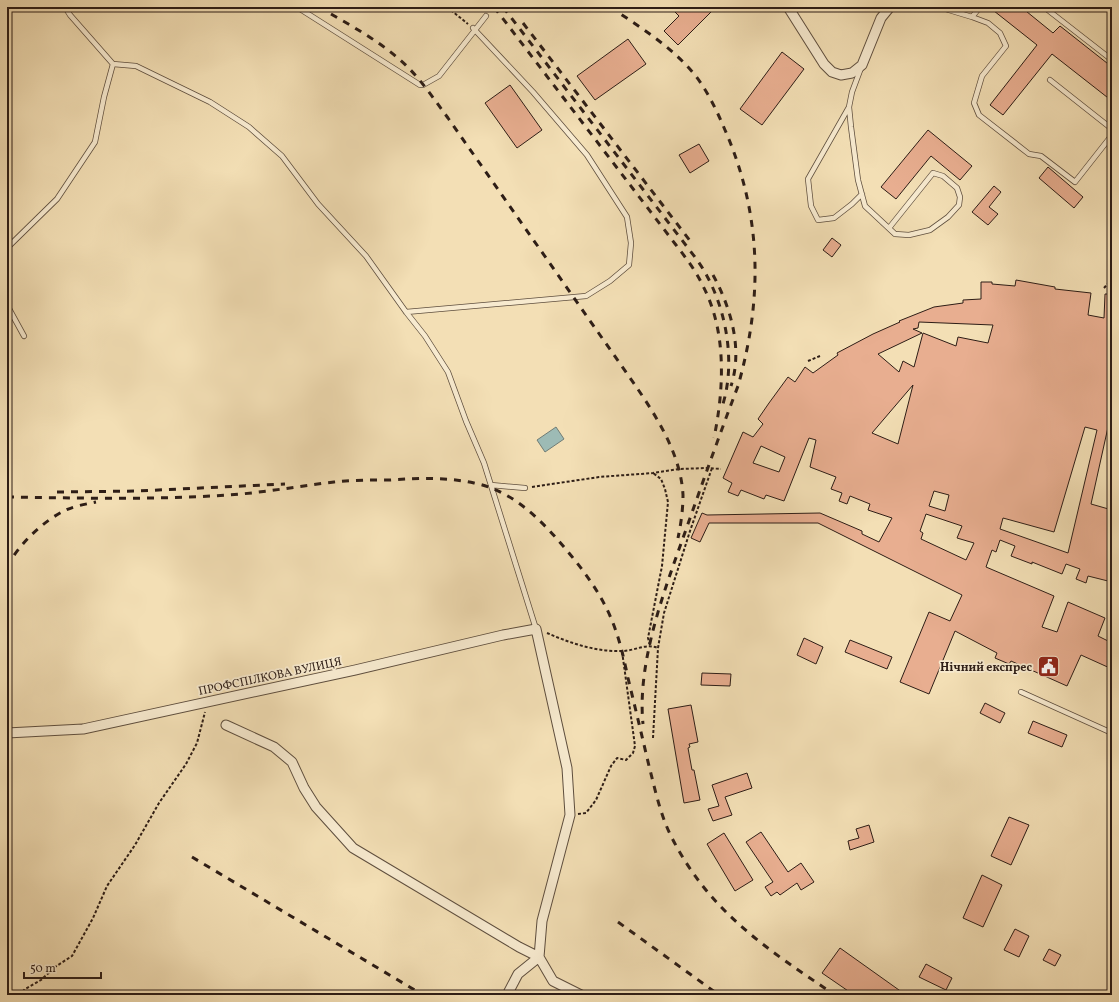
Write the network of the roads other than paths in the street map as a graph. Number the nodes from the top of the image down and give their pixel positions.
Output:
1 (65, 7) edge
2 (297, 7) edge
3 (788, 7) edge
4 (890, 7) edge
5 (939, 7) edge
6 (980, 7) edge
7 (1044, 7) edge
8 (486, 16) dead end
9 (972, 17) junction
10 (474, 29) junction
11 (1112, 60) edge
12 (113, 64) junction
13 (862, 65) junction
14 (1050, 80) dead end
15 (849, 107) junction
16 (1112, 129) edge
17 (1112, 135) edge
18 (862, 194) junction
19 (889, 228) junction
20 (7, 248) edge
21 (7, 305) edge
22 (406, 312) junction
23 (24, 336) dead end
24 (491, 485) junction
25 (525, 488) road end
26 (536, 629) junction
27 (1021, 692) dead end
28 (226, 725) dead end
29 (7, 733) edge
30 (1112, 733) edge
31 (538, 957) junction
32 (507, 995) edge
33 (581, 995) edge

1 - 12 lane
2 - 10 lane
3 - 13 street
4 - 13 street
5 - 9 lane
6 - 9 lane
7 - 11 lane
8 - 10 lane
9 - 17 lane
10 - 22 lane
12 - 20 lane
12 - 22 lane
13 - 15 lane
14 - 16 lane
15 - 18 lane
15 - 18 lane
18 - 19 lane
19 - 19 lane
21 - 23 lane
22 - 24 lane
24 - 25 lane
24 - 26 lane
26 - 29 street, ПРОФСПІЛКОВА ВУЛИЦЯ
26 - 31 street
27 - 30 lane
28 - 31 street
31 - 32 street
31 - 33 street

